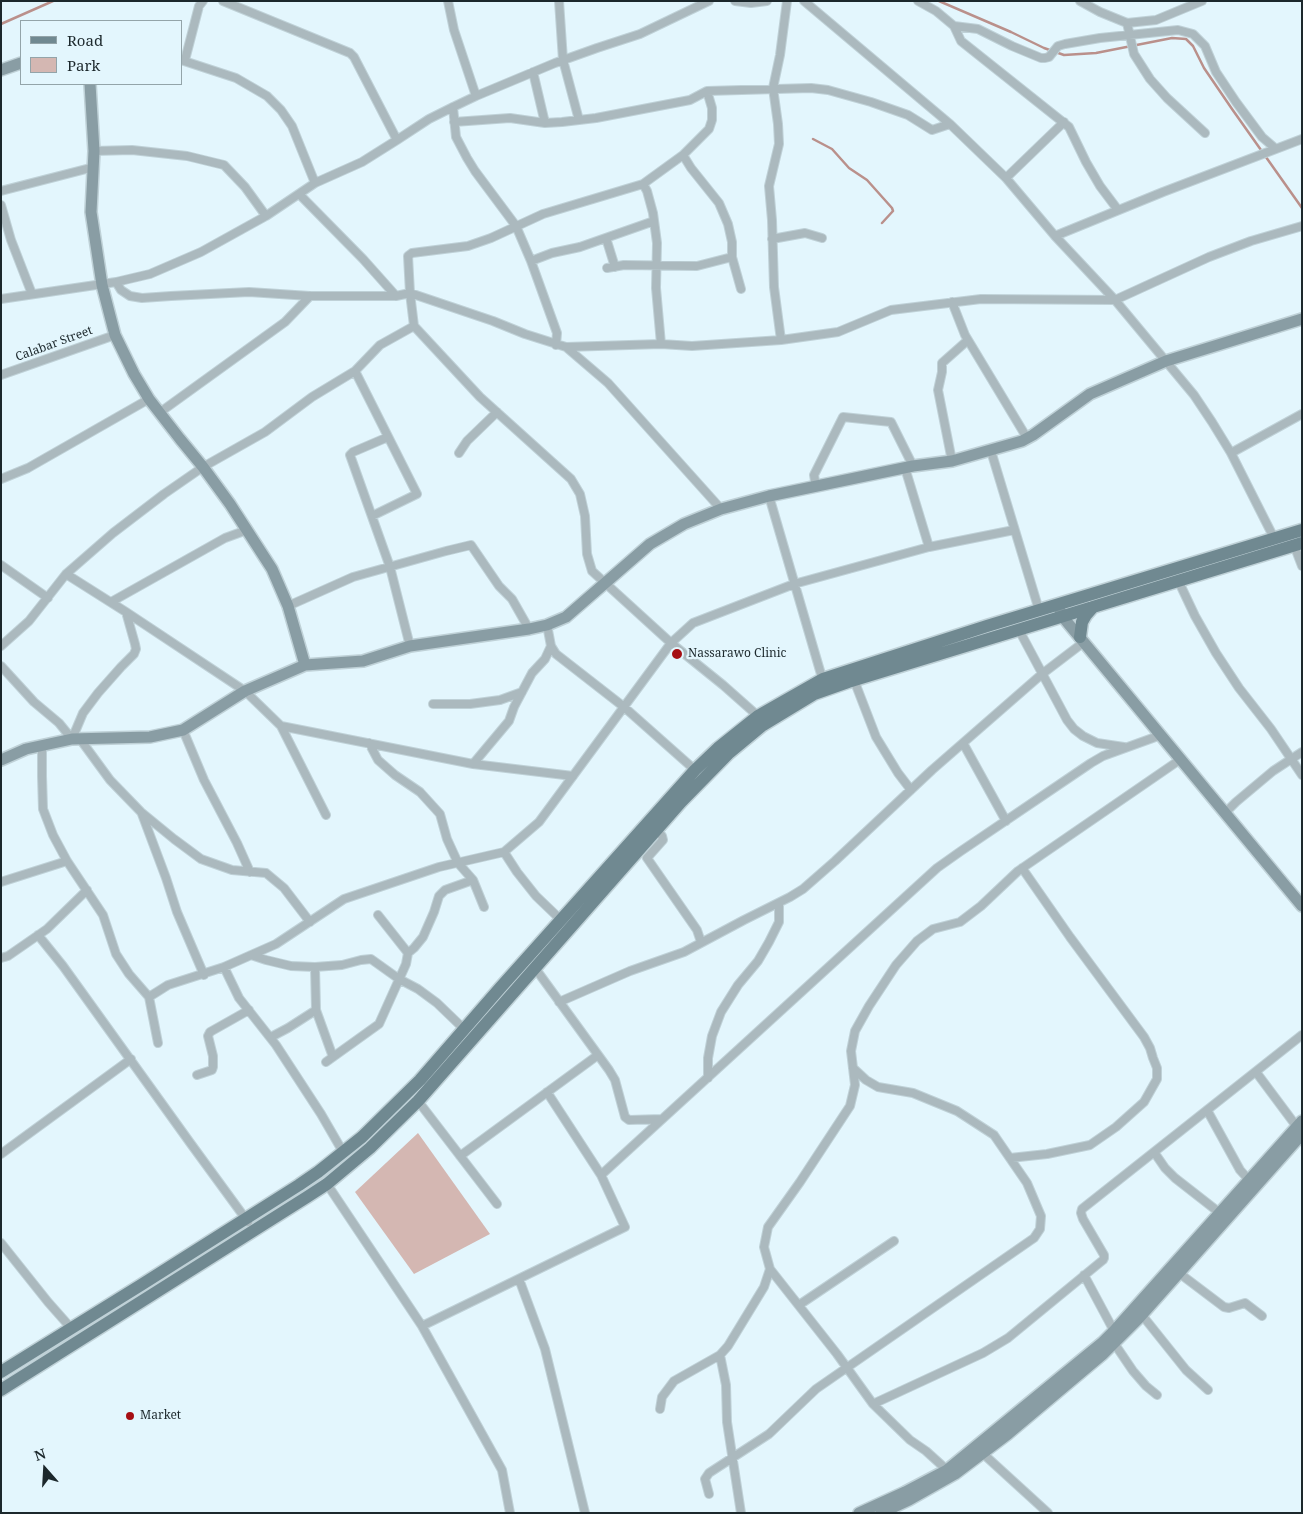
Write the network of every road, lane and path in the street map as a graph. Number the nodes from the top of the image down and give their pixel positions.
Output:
1 (203, 1) edge
2 (223, 1) edge
3 (448, 1) edge
4 (559, 1) edge
5 (709, 1) edge
6 (735, 1) edge
7 (767, 1) edge
8 (787, 1) edge
9 (804, 1) edge
10 (918, 1) edge
11 (1080, 1) edge
12 (1202, 1) edge
13 (1127, 23) junction
14 (954, 26) junction
15 (1130, 38) junction
16 (183, 60) edge
17 (562, 60) junction
18 (20, 63) edge
19 (1, 70) edge
20 (533, 72) junction
21 (90, 85) edge
22 (773, 88) junction
23 (708, 91) junction
24 (476, 96) junction
25 (453, 107) junction
26 (579, 120) junction
27 (454, 122) junction
28 (545, 122) junction
29 (1064, 122) junction
30 (950, 124) junction
31 (1205, 133) dead end
32 (1302, 139) edge
33 (397, 140) junction
34 (1272, 150) junction
35 (94, 151) junction
36 (683, 155) junction
37 (94, 167) junction
38 (1006, 178) junction
39 (315, 183) junction
40 (643, 184) junction
41 (1, 191) edge
42 (299, 194) junction
43 (1, 205) edge
44 (1118, 210) junction
45 (266, 216) junction
46 (654, 221) junction
47 (516, 226) junction
48 (1302, 226) edge
49 (1055, 236) junction
50 (606, 238) junction
51 (822, 238) dead end
52 (772, 239) junction
53 (732, 256) junction
54 (531, 261) junction
55 (656, 265) junction
56 (116, 282) junction
57 (102, 285) junction
58 (741, 289) dead end
59 (32, 294) junction
60 (410, 294) junction
61 (310, 296) junction
62 (396, 296) junction
63 (1, 299) edge
64 (1115, 300) junction
65 (952, 302) junction
66 (1302, 319) edge
67 (414, 326) junction
68 (115, 335) junction
69 (781, 340) junction
70 (968, 340) junction
71 (661, 344) junction
72 (556, 345) junction
73 (566, 347) junction
74 (1166, 361) junction
75 (355, 371) junction
76 (1, 376) edge
77 (149, 399) junction
78 (497, 412) junction
79 (159, 413) junction
80 (1302, 414) edge
81 (388, 437) junction
82 (1027, 438) junction
83 (991, 451) junction
84 (1231, 453) junction
85 (459, 454) dead end
86 (952, 461) junction
87 (203, 467) junction
88 (909, 467) junction
89 (1, 479) edge
90 (816, 487) junction
91 (769, 496) junction
92 (721, 509) junction
93 (372, 516) junction
94 (247, 530) junction
95 (1014, 530) junction
96 (1302, 530) edge
97 (1274, 538) junction
98 (1298, 544) edge
99 (929, 547) junction
100 (1, 565) edge
101 (390, 566) junction
102 (1302, 566) edge
103 (66, 574) junction
104 (1178, 580) junction
105 (606, 584) junction
106 (794, 584) junction
107 (48, 598) junction
108 (110, 602) junction
109 (288, 606) junction
110 (1093, 607) junction
111 (1040, 610) junction
112 (1060, 611) junction
113 (126, 612) junction
114 (546, 625) junction
115 (529, 629) junction
116 (1019, 630) junction
117 (1082, 640) junction
118 (671, 643) junction
119 (1, 646) edge
120 (410, 646) junction
121 (551, 646) junction
122 (1, 666) edge
123 (305, 666) junction
124 (1042, 674) junction
125 (854, 680) junction
126 (824, 685) junction
127 (245, 691) junction
128 (522, 692) junction
129 (433, 704) dead end
130 (624, 707) junction
131 (758, 716) junction
132 (281, 726) junction
133 (182, 730) junction
134 (1161, 736) junction
135 (76, 739) junction
136 (369, 743) junction
137 (963, 743) junction
138 (42, 744) junction
139 (1127, 748) junction
140 (1302, 752) edge
141 (1181, 759) junction
142 (1292, 759) junction
143 (1, 760) edge
144 (473, 764) junction
145 (695, 770) junction
146 (1302, 775) edge
147 (573, 776) junction
148 (911, 790) junction
149 (141, 812) junction
150 (1225, 813) junction
151 (326, 815) dead end
152 (1006, 821) junction
153 (657, 830) junction
154 (504, 852) junction
155 (67, 861) junction
156 (458, 863) junction
157 (1022, 868) junction
158 (250, 872) junction
159 (473, 880) junction
160 (1, 882) edge
161 (87, 890) junction
162 (779, 903) junction
163 (1302, 906) edge
164 (484, 907) dead end
165 (378, 915) dead end
166 (561, 920) junction
167 (310, 922) junction
168 (38, 935) junction
169 (701, 942) junction
170 (408, 953) junction
171 (251, 955) junction
172 (1, 958) edge
173 (224, 967) junction
174 (315, 967) junction
175 (535, 968) junction
176 (204, 975) junction
177 (399, 979) junction
178 (150, 998) junction
179 (559, 1002) junction
180 (249, 1010) junction
181 (316, 1010) junction
182 (464, 1029) junction
183 (1302, 1035) edge
184 (270, 1037) junction
185 (158, 1044) dead end
186 (598, 1055) junction
187 (333, 1057) junction
188 (131, 1059) junction
189 (326, 1062) dead end
190 (853, 1068) junction
191 (1256, 1072) junction
192 (196, 1075) dead end
193 (708, 1078) junction
194 (547, 1092) junction
195 (418, 1101) junction
196 (1207, 1110) junction
197 (662, 1119) junction
198 (1301, 1130) edge
199 (343, 1152) junction
200 (1154, 1152) junction
201 (1, 1154) edge
202 (460, 1156) junction
203 (1010, 1158) junction
204 (601, 1175) junction
205 (1249, 1180) junction
206 (327, 1184) junction
207 (497, 1204) dead end
208 (1219, 1215) junction
209 (246, 1218) junction
210 (255, 1230) junction
211 (894, 1241) dead end
212 (1, 1243) edge
213 (770, 1269) junction
214 (1179, 1273) junction
215 (1084, 1275) junction
216 (519, 1279) junction
217 (141, 1286) junction
218 (149, 1297) junction
219 (799, 1305) junction
220 (1142, 1315) junction
221 (1262, 1316) dead end
222 (422, 1326) junction
223 (71, 1328) junction
224 (1114, 1331) junction
225 (1114, 1343) junction
226 (720, 1355) junction
227 (847, 1367) junction
228 (1, 1372) edge
229 (1, 1390) edge
230 (1208, 1390) dead end
231 (1157, 1395) dead end
232 (873, 1404) junction
233 (660, 1408) dead end
234 (979, 1450) junction
235 (733, 1458) junction
236 (947, 1470) junction
237 (709, 1494) dead end
238 (510, 1513) edge
239 (585, 1513) edge
240 (741, 1513) edge
241 (859, 1513) edge
242 (881, 1513) edge
243 (1048, 1513) edge

1 - 16 street
2 - 33 street
3 - 24 street
4 - 17 street
5 - 17 street
6 - 7 street
8 - 22 street
9 - 30 street
10 - 14 street
11 - 13 street
12 - 13 street
13 - 15 street
14 - 15 street
14 - 29 street
15 - 31 street
15 - 34 street
16 - 39 street
17 - 20 street
17 - 26 street
18 - 19 main road
20 - 24 street
20 - 28 street
21 - 35 main road
22 - 23 street
22 - 30 street
22 - 52 street
23 - 26 street
23 - 36 street
24 - 25 street
25 - 27 street
25 - 33 street
26 - 28 street
27 - 28 street
27 - 47 street
29 - 38 street
29 - 44 street
30 - 38 street
32 - 34 street
33 - 39 street
34 - 44 street
35 - 37 main road
35 - 45 street
36 - 40 street
36 - 53 street
37 - 41 street
37 - 57 main road
38 - 49 street
39 - 42 street
40 - 46 street
40 - 47 street
42 - 45 street
42 - 62 street
43 - 59 street
44 - 49 street
45 - 56 street
46 - 50 street
46 - 55 street
47 - 54 street
47 - 60 street
48 - 64 street
49 - 64 street
50 - 54 street
50 - 55 street
51 - 52 street
52 - 69 street
53 - 55 street
53 - 58 street
54 - 72 street
55 - 71 street
56 - 57 street
56 - 61 street
57 - 59 street
57 - 68 main road
59 - 63 street
60 - 62 street
60 - 67 street
60 - 72 street
61 - 62 street
61 - 79 street
64 - 65 street
64 - 74 street
65 - 69 street
65 - 70 street
66 - 74 main road
67 - 75 street
67 - 78 street
68 - 76 street, Calabar Street
68 - 77 main road
69 - 71 street
70 - 82 street
70 - 86 street
71 - 73 street
72 - 73 street
73 - 92 street
74 - 82 main road
74 - 84 street
75 - 81 street
75 - 87 street
77 - 79 main road
77 - 89 street
78 - 85 street
78 - 105 street
79 - 87 main road
80 - 84 street
81 - 93 street
81 - 93 street
82 - 83 main road
83 - 86 main road
83 - 95 street
84 - 97 street
86 - 88 main road
87 - 94 main road
87 - 103 street
88 - 90 main road
88 - 90 street
88 - 99 street
90 - 91 main road
91 - 92 main road
91 - 106 street
92 - 105 main road
93 - 101 street
94 - 108 street
94 - 109 main road
95 - 99 street
95 - 111 street
96 - 97 main road
97 - 112 main road
98 - 102 street
98 - 104 main road
99 - 106 street
100 - 107 street
101 - 109 street
101 - 115 street
101 - 120 street
103 - 107 street
103 - 108 street
104 - 110 main road
104 - 142 street
105 - 114 main road
105 - 118 street
106 - 118 street
106 - 126 street
107 - 119 street
108 - 113 street
109 - 123 main road
110 - 112 main road
110 - 117 main road
111 - 112 main road
111 - 126 main road
112 - 116 main road
112 - 117 main road
113 - 127 street
113 - 135 street
114 - 115 main road
114 - 121 street
115 - 120 main road
116 - 124 street
116 - 125 main road
117 - 124 street
117 - 134 main road
118 - 130 street
118 - 131 street
120 - 123 main road
121 - 128 street
121 - 130 street
122 - 135 street
123 - 127 main road
124 - 137 street
124 - 139 street
125 - 126 main road
125 - 148 street
126 - 131 main road
126 - 153 main road
127 - 132 street
127 - 133 main road
128 - 129 street
128 - 144 street
130 - 145 street
130 - 147 street
131 - 145 main road
132 - 136 street
132 - 151 street
133 - 135 main road
133 - 158 street
134 - 139 street
134 - 141 main road
135 - 138 main road
135 - 149 street
136 - 144 street
136 - 156 street
137 - 148 street
137 - 152 street
138 - 143 main road
138 - 155 street
139 - 152 street
140 - 142 street
141 - 150 main road
141 - 157 street
142 - 146 street
142 - 150 street
144 - 147 street
145 - 166 main road
147 - 154 street
148 - 162 street
149 - 158 street
149 - 176 street
150 - 163 main road
152 - 193 street
153 - 169 street
153 - 175 main road
154 - 156 street
154 - 166 street
155 - 160 street
155 - 161 street
156 - 159 street
156 - 167 street
157 - 190 street
157 - 203 street
158 - 167 street
159 - 164 street
159 - 170 street
161 - 168 street
161 - 178 street
162 - 169 street
162 - 193 street
165 - 170 street
166 - 182 main road
167 - 171 street
168 - 172 street
168 - 188 street
169 - 179 street
170 - 177 street
171 - 173 street
171 - 174 street
173 - 176 street
173 - 180 street
174 - 177 street
174 - 181 street
175 - 179 street
175 - 195 main road
176 - 178 street
177 - 182 street
177 - 187 street
178 - 185 street
179 - 186 street
180 - 184 street
180 - 192 street
181 - 184 street
181 - 187 street
182 - 199 main road
183 - 191 street
184 - 199 street
186 - 194 street
186 - 197 street
187 - 189 street
188 - 201 street
188 - 209 street
190 - 203 street
190 - 213 street
191 - 196 street
191 - 198 street
193 - 197 street
194 - 202 street
194 - 204 street
195 - 202 street
195 - 206 main road
196 - 200 street
196 - 205 street
197 - 204 street
198 - 205 main road
198 - 214 main road
199 - 209 main road
200 - 208 street
200 - 215 street
202 - 207 street
203 - 227 street
204 - 216 street
205 - 208 main road
206 - 210 main road
206 - 222 street
208 - 224 main road
209 - 210 street
209 - 217 main road
210 - 218 main road
211 - 219 street
212 - 223 street
213 - 219 street
213 - 226 street
214 - 220 main road
214 - 221 street
215 - 224 street
215 - 232 street
216 - 222 street
216 - 239 street
217 - 218 main road
217 - 223 main road
218 - 229 main road
219 - 227 street
220 - 225 main road
220 - 230 street
222 - 238 street
223 - 228 main road
224 - 234 main road
225 - 231 street
225 - 234 main road
226 - 233 street
226 - 235 street
227 - 232 street
227 - 235 street
232 - 236 street
234 - 236 main road
234 - 242 main road
234 - 243 street
235 - 237 street
235 - 240 street
236 - 241 main road

